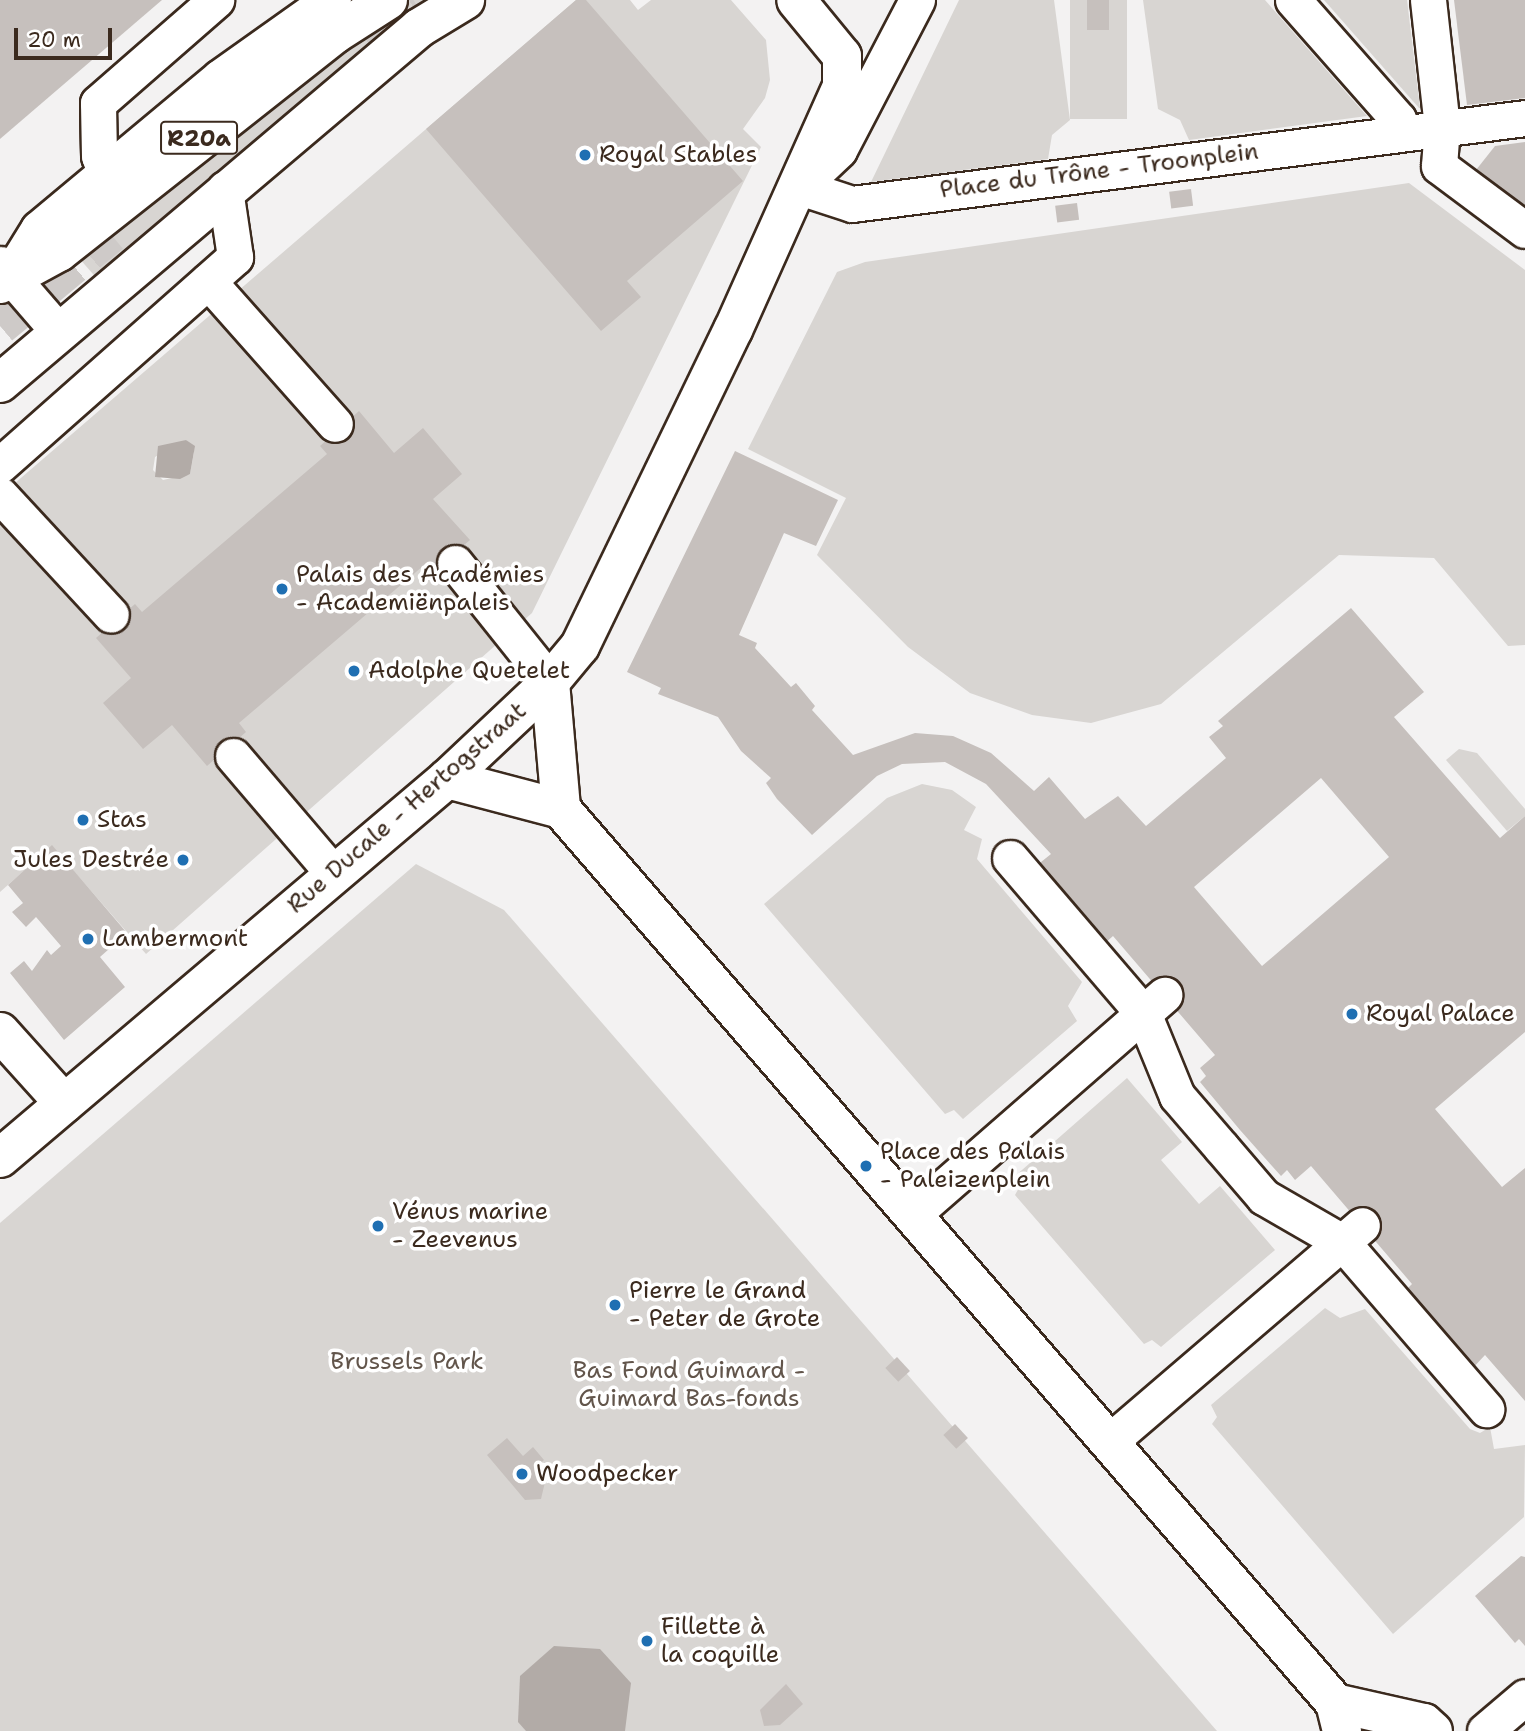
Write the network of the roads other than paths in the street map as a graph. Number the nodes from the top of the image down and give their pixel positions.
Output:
1 (216, 0) edge
2 (332, 0) tunnel mouth
3 (388, 0) tunnel mouth
4 (465, 0) edge
5 (796, 0) edge
6 (917, 0) edge
7 (1293, 0) edge
8 (1427, 0) edge
9 (1525, 118) edge
10 (1442, 127) junction
11 (1401, 132) junction
12 (106, 175) junction
13 (800, 187) junction
14 (225, 189) junction
15 (1525, 230) edge
16 (4, 275) edge
17 (208, 281) junction
18 (58, 332) junction
19 (0, 383) edge
20 (335, 424) dead end
21 (0, 465) edge
22 (0, 495) edge
23 (455, 563) dead end
24 (111, 615) dead end
25 (550, 682) junction
26 (233, 756) dead end
27 (447, 779) junction
28 (561, 809) junction
29 (1010, 858) dead end
30 (333, 873) junction
31 (1154, 1004) junction
32 (0, 1032) edge
33 (64, 1103) junction
34 (0, 1158) edge
35 (912, 1215) junction
36 (1352, 1233) junction
37 (1486, 1409) dead end
38 (1109, 1442) junction
39 (1525, 1697) edge
40 (1338, 1717) edge
41 (1433, 1731) edge
42 (1485, 1731) edge

1 - 12 street
2 - 12 main road
3 - 16 main road, R20a
4 - 14 main road, R20a
5 - 13 main road, Rue Ducale - Hertogstraat
6 - 13 street, Rue Ducale - Hertogstraat
7 - 11 street
8 - 10 street
9 - 10 street, Place du Trône - Troonplein
10 - 11 street, Place du Trône - Troonplein
10 - 15 street
11 - 13 street, Place du Trône - Troonplein
12 - 16 main road
13 - 25 main road, Rue Ducale - Hertogstraat
14 - 17 street
14 - 18 main road, R20a
16 - 18 street
17 - 20 street
17 - 21 street
18 - 19 main road, R20a
22 - 24 street
23 - 25 street
25 - 27 main road, Rue Ducale - Hertogstraat
25 - 28 main road
26 - 30 street
27 - 28 main road
27 - 30 main road, Rue Ducale - Hertogstraat
28 - 35 main road
29 - 31 street
30 - 33 main road, Rue Ducale - Hertogstraat
31 - 35 street
31 - 36 street
32 - 33 main road
33 - 34 main road, Rue Ducale - Hertogstraat
35 - 38 main road
36 - 37 street
36 - 38 street
38 - 40 main road
39 - 42 street
40 - 41 main road

